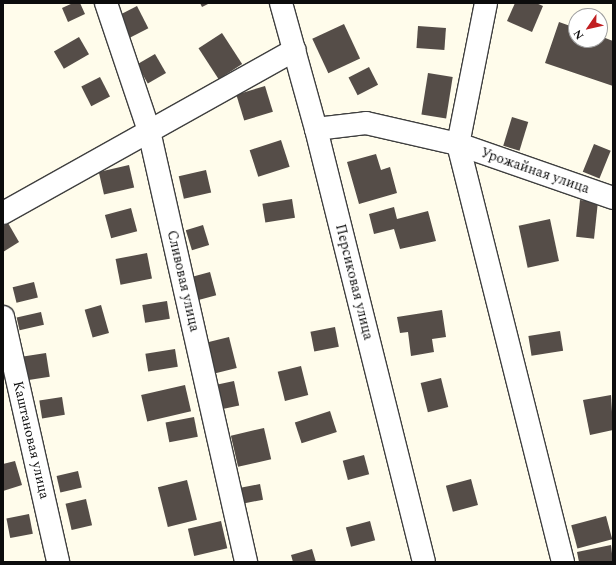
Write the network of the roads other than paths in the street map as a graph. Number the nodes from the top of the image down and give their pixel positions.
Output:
1 (106, 3) edge
2 (281, 3) edge
3 (486, 3) edge
4 (296, 50) junction
5 (316, 129) junction
6 (149, 131) junction
7 (458, 144) junction
8 (613, 198) edge
9 (3, 213) edge
10 (3, 317) edge
11 (58, 562) edge
12 (246, 562) edge
13 (424, 562) edge
14 (563, 562) edge

1 - 6 street, Сливовая улица
2 - 4 street, Персиковая улица
3 - 7 street
4 - 5 street, Персиковая улица
4 - 6 street
5 - 7 street, Урожайная улица
5 - 13 street, Персиковая улица
6 - 9 street
6 - 12 street, Сливовая улица
7 - 8 street, Урожайная улица
7 - 14 street
10 - 11 street, Каштановая улица

